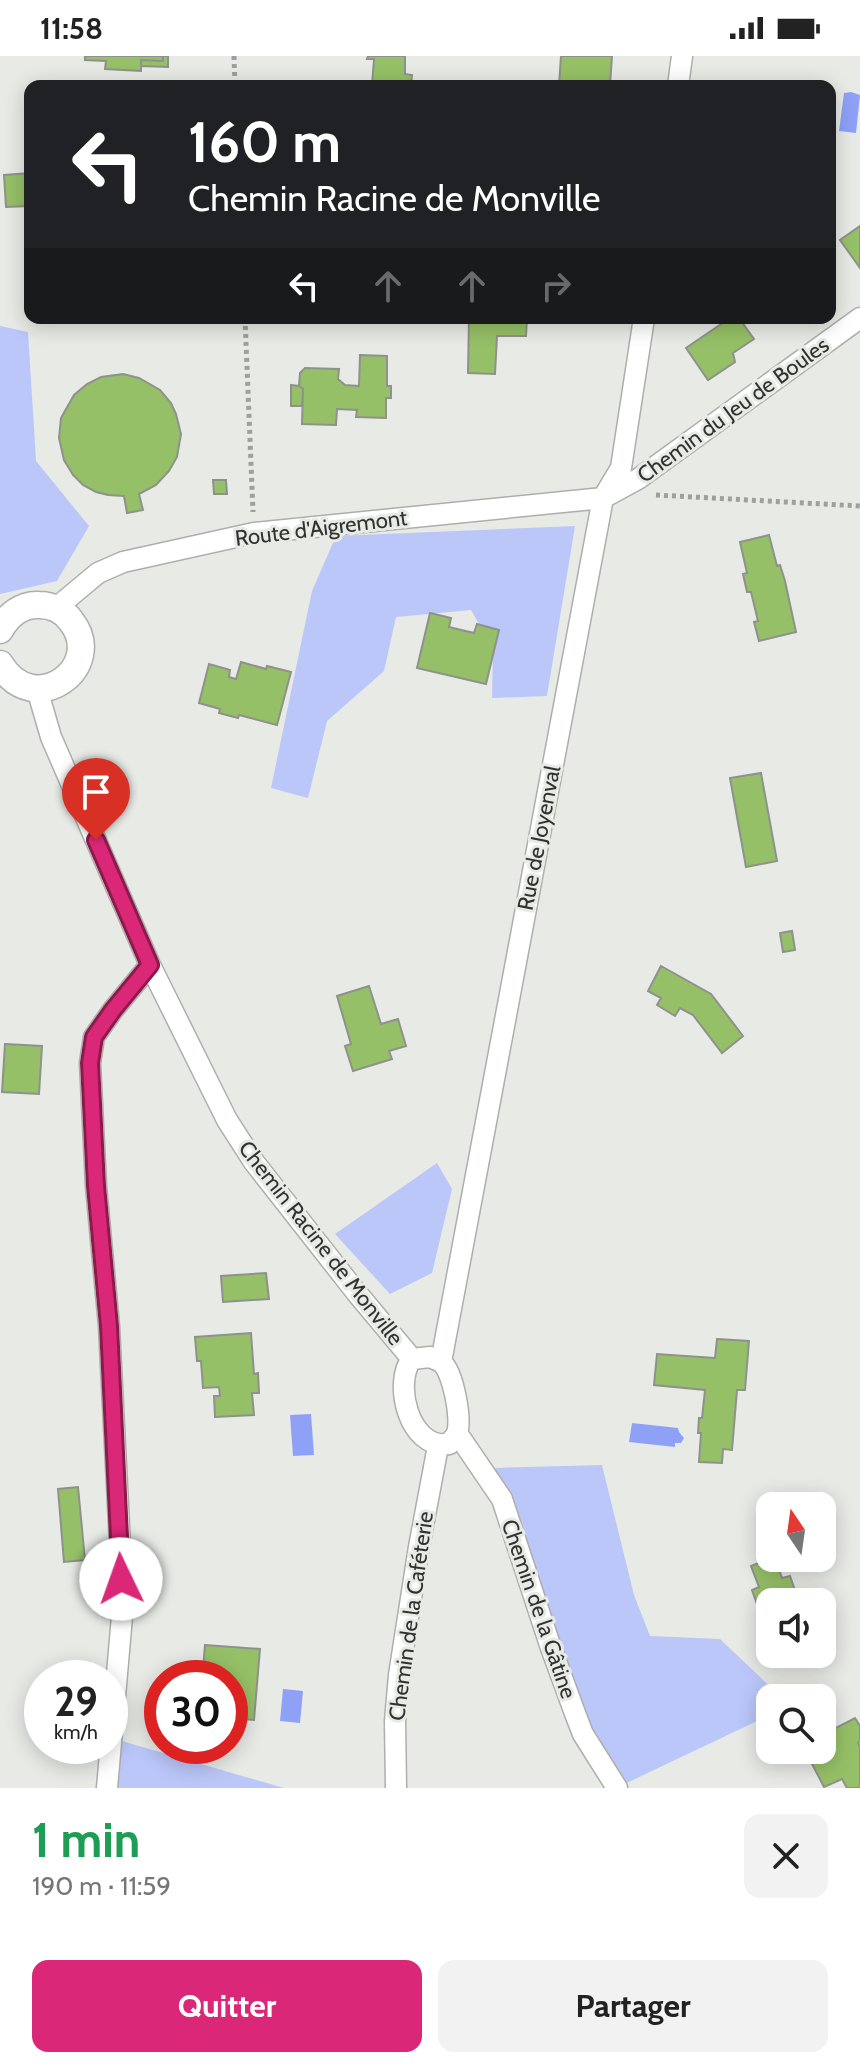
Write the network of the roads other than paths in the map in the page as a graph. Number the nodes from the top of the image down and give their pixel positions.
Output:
1 (682, 56) edge
2 (679, 80) edge
3 (860, 318) edge
4 (643, 324) edge
5 (603, 498) junction
6 (56, 608) junction
7 (5, 614) edge
8 (0, 665) edge
9 (37, 689) junction
10 (150, 965) junction
11 (412, 1359) junction
12 (441, 1362) junction
13 (457, 1433) junction
14 (438, 1446) junction
15 (107, 1788) edge
16 (396, 1788) edge
17 (617, 1788) edge

1 - 2 street
3 - 5 street, Chemin du Jeu de Boules
4 - 5 street, Rue de Joyenval
5 - 6 street, Route d'Aigremont
5 - 12 street, Rue de Joyenval
6 - 7 street
6 - 9 street
8 - 9 street
9 - 10 street, Chemin Racine de Monville
10 - 11 street, Chemin Racine de Monville
10 - 15 street
11 - 12 street
11 - 14 street
12 - 13 street
13 - 14 street
13 - 17 street, Chemin de la Gâtine
14 - 16 street, Chemin de la Caféterie

